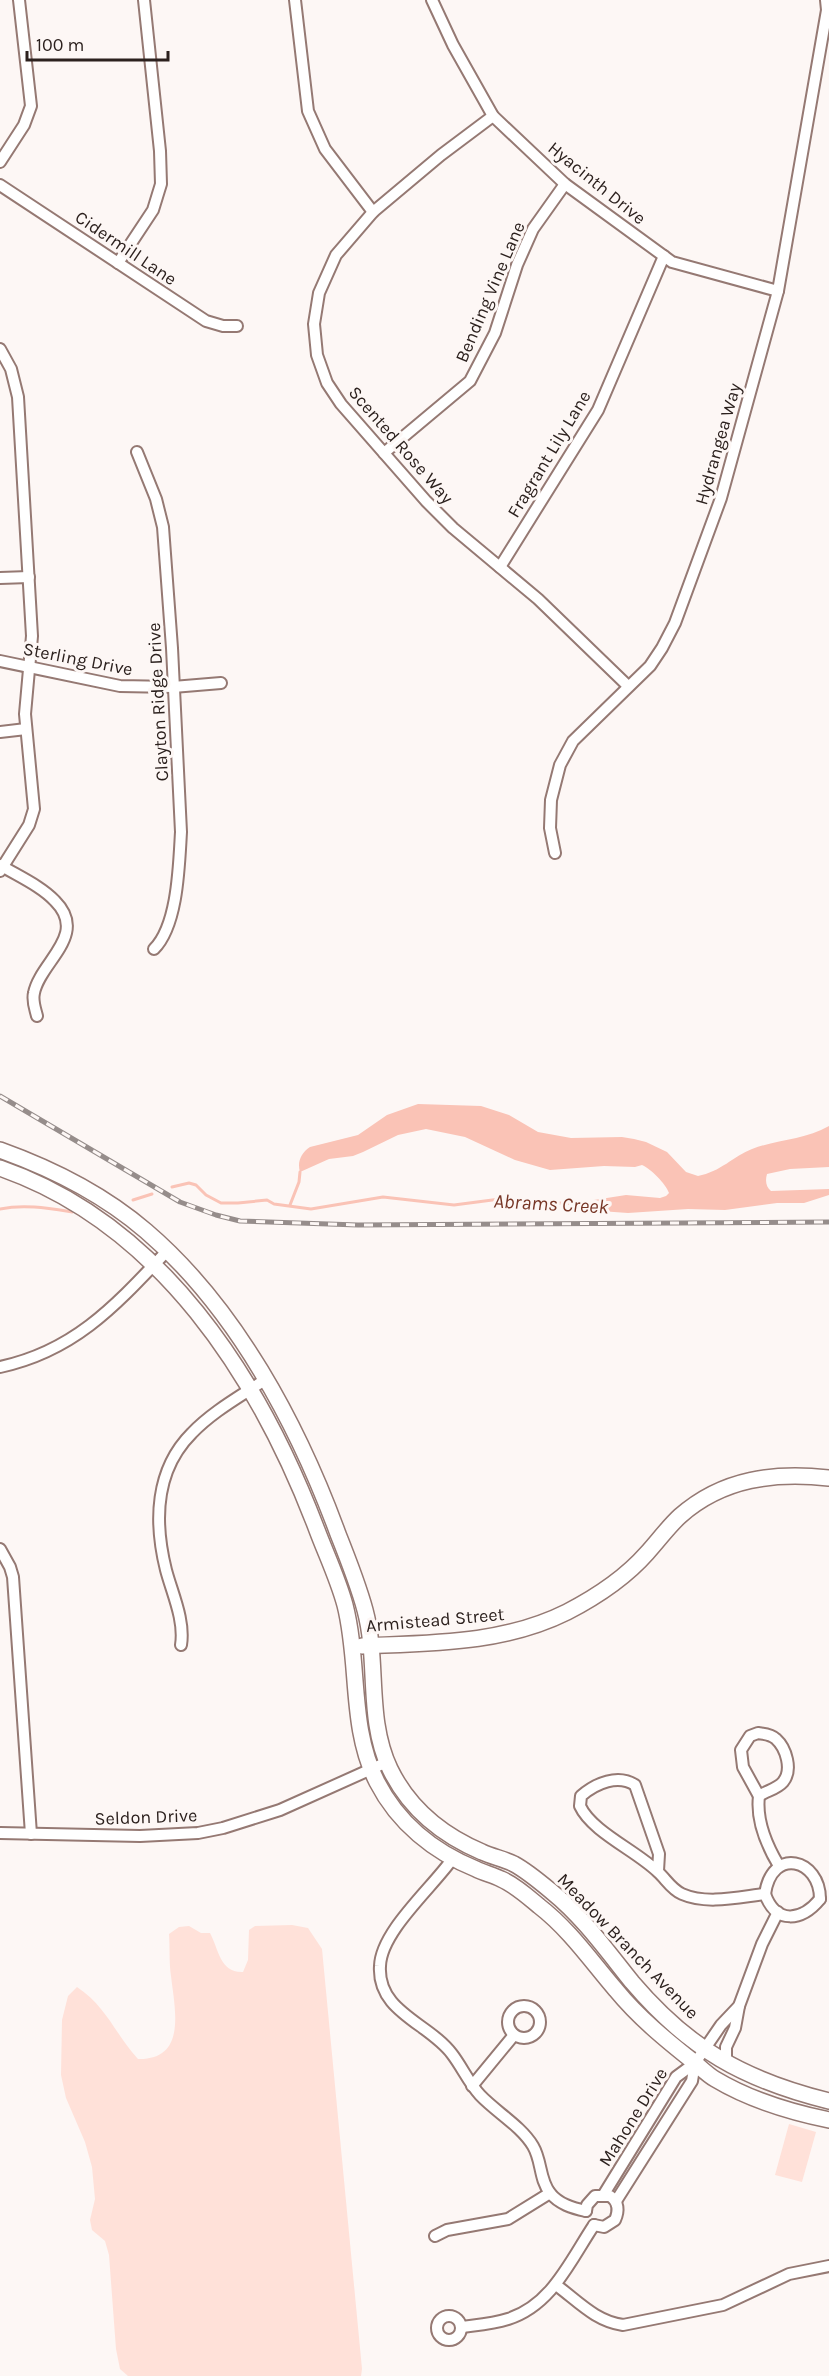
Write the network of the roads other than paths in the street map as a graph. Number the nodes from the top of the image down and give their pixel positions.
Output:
1 (19, 0) edge
2 (144, 0) edge
3 (295, 0) edge
4 (432, 0) edge
5 (825, 0) edge
6 (493, 116) junction
7 (0, 162) edge
8 (0, 184) edge
9 (565, 184) junction
10 (373, 212) junction
11 (664, 256) junction
12 (118, 263) junction
13 (778, 291) junction
14 (237, 326) dead end
15 (0, 349) edge
16 (137, 452) dead end
17 (384, 453) junction
18 (500, 567) junction
19 (29, 577) junction
20 (0, 578) edge
21 (0, 661) edge
22 (29, 667) junction
23 (221, 683) dead end
24 (628, 686) junction
25 (173, 687) junction
26 (26, 729) junction
27 (0, 732) edge
28 (555, 853) dead end
29 (1, 868) edge
30 (154, 949) dead end
31 (37, 1016) dead end
32 (0, 1150) edge
33 (0, 1168) edge
34 (167, 1251) junction
35 (154, 1265) junction
36 (0, 1367) edge
37 (266, 1379) junction
38 (250, 1389) junction
39 (829, 1478) edge
40 (0, 1549) edge
41 (181, 1645) dead end
42 (371, 1646) junction
43 (353, 1647) junction
44 (387, 1762) junction
45 (371, 1769) junction
46 (759, 1796) junction
47 (0, 1833) edge
48 (31, 1834) junction
49 (453, 1858) junction
50 (779, 1866) junction
51 (658, 1871) junction
52 (765, 1894) junction
53 (824, 1900) edge
54 (778, 1912) junction
55 (739, 2006) junction
56 (514, 2035) dead end
57 (705, 2048) junction
58 (694, 2063) junction
59 (726, 2063) junction
60 (472, 2086) junction
61 (829, 2101) edge
62 (829, 2120) edge
63 (550, 2193) junction
64 (604, 2194) junction
65 (616, 2201) junction
66 (586, 2211) junction
67 (594, 2225) junction
68 (435, 2236) dead end
69 (829, 2266) edge
70 (556, 2285) junction
71 (462, 2327) dead end

1 - 7 street
2 - 12 street
3 - 10 street
4 - 6 street, Hyacinth Drive
5 - 13 street, Hydrangea Way
6 - 9 street, Hyacinth Drive
6 - 10 street, Scented Rose Way
8 - 12 street, Cidermill Lane
9 - 11 street, Hyacinth Drive
9 - 17 street, Bending Vine Lane
10 - 17 street, Scented Rose Way
11 - 13 street, Hyacinth Drive
11 - 18 street, Fragrant Lily Lane
12 - 14 street, Cidermill Lane
13 - 24 street, Hydrangea Way
15 - 19 street
16 - 25 street, Clayton Ridge Drive
17 - 18 street, Scented Rose Way
18 - 24 street, Scented Rose Way
19 - 20 street
19 - 22 street
21 - 22 street, Sterling Drive
22 - 25 street, Sterling Drive
22 - 26 street
23 - 25 street, Sterling Drive
24 - 28 street, Hydrangea Way
25 - 30 street, Clayton Ridge Drive
26 - 27 street
26 - 29 street
29 - 31 street
32 - 34 main road, Meadow Branch Avenue
33 - 35 main road, Meadow Branch Avenue
34 - 35 street
34 - 37 main road, Meadow Branch Avenue
35 - 36 street
35 - 38 main road, Meadow Branch Avenue
37 - 38 street
37 - 42 main road, Meadow Branch Avenue
38 - 41 street
38 - 43 main road, Meadow Branch Avenue
39 - 42 main road, Armistead Street
40 - 48 street
42 - 43 main road, Armistead Street
42 - 44 main road, Meadow Branch Avenue
43 - 45 main road, Meadow Branch Avenue
44 - 45 street, Seldon Drive
44 - 57 main road, Meadow Branch Avenue
45 - 48 street, Seldon Drive
45 - 49 main road, Meadow Branch Avenue
46 - 46 street
46 - 50 street
47 - 48 street, Seldon Drive
49 - 58 main road, Meadow Branch Avenue
49 - 60 street
50 - 52 street
50 - 53 street
51 - 51 street
51 - 52 street
52 - 54 street
53 - 54 street
54 - 55 street, Mahone Drive
55 - 57 street, Mahone Drive
55 - 59 street
56 - 60 street
57 - 58 street, Mahone Drive
57 - 59 main road, Meadow Branch Avenue
58 - 62 main road, Meadow Branch Avenue
58 - 64 street, Mahone Drive
58 - 65 street, Mahone Drive
59 - 61 main road, Meadow Branch Avenue
60 - 63 street
63 - 66 street
63 - 68 street
64 - 65 street, Mahone Drive
64 - 66 street, Mahone Drive
65 - 67 street, Mahone Drive
66 - 67 street
67 - 70 street
69 - 70 street
70 - 71 street

